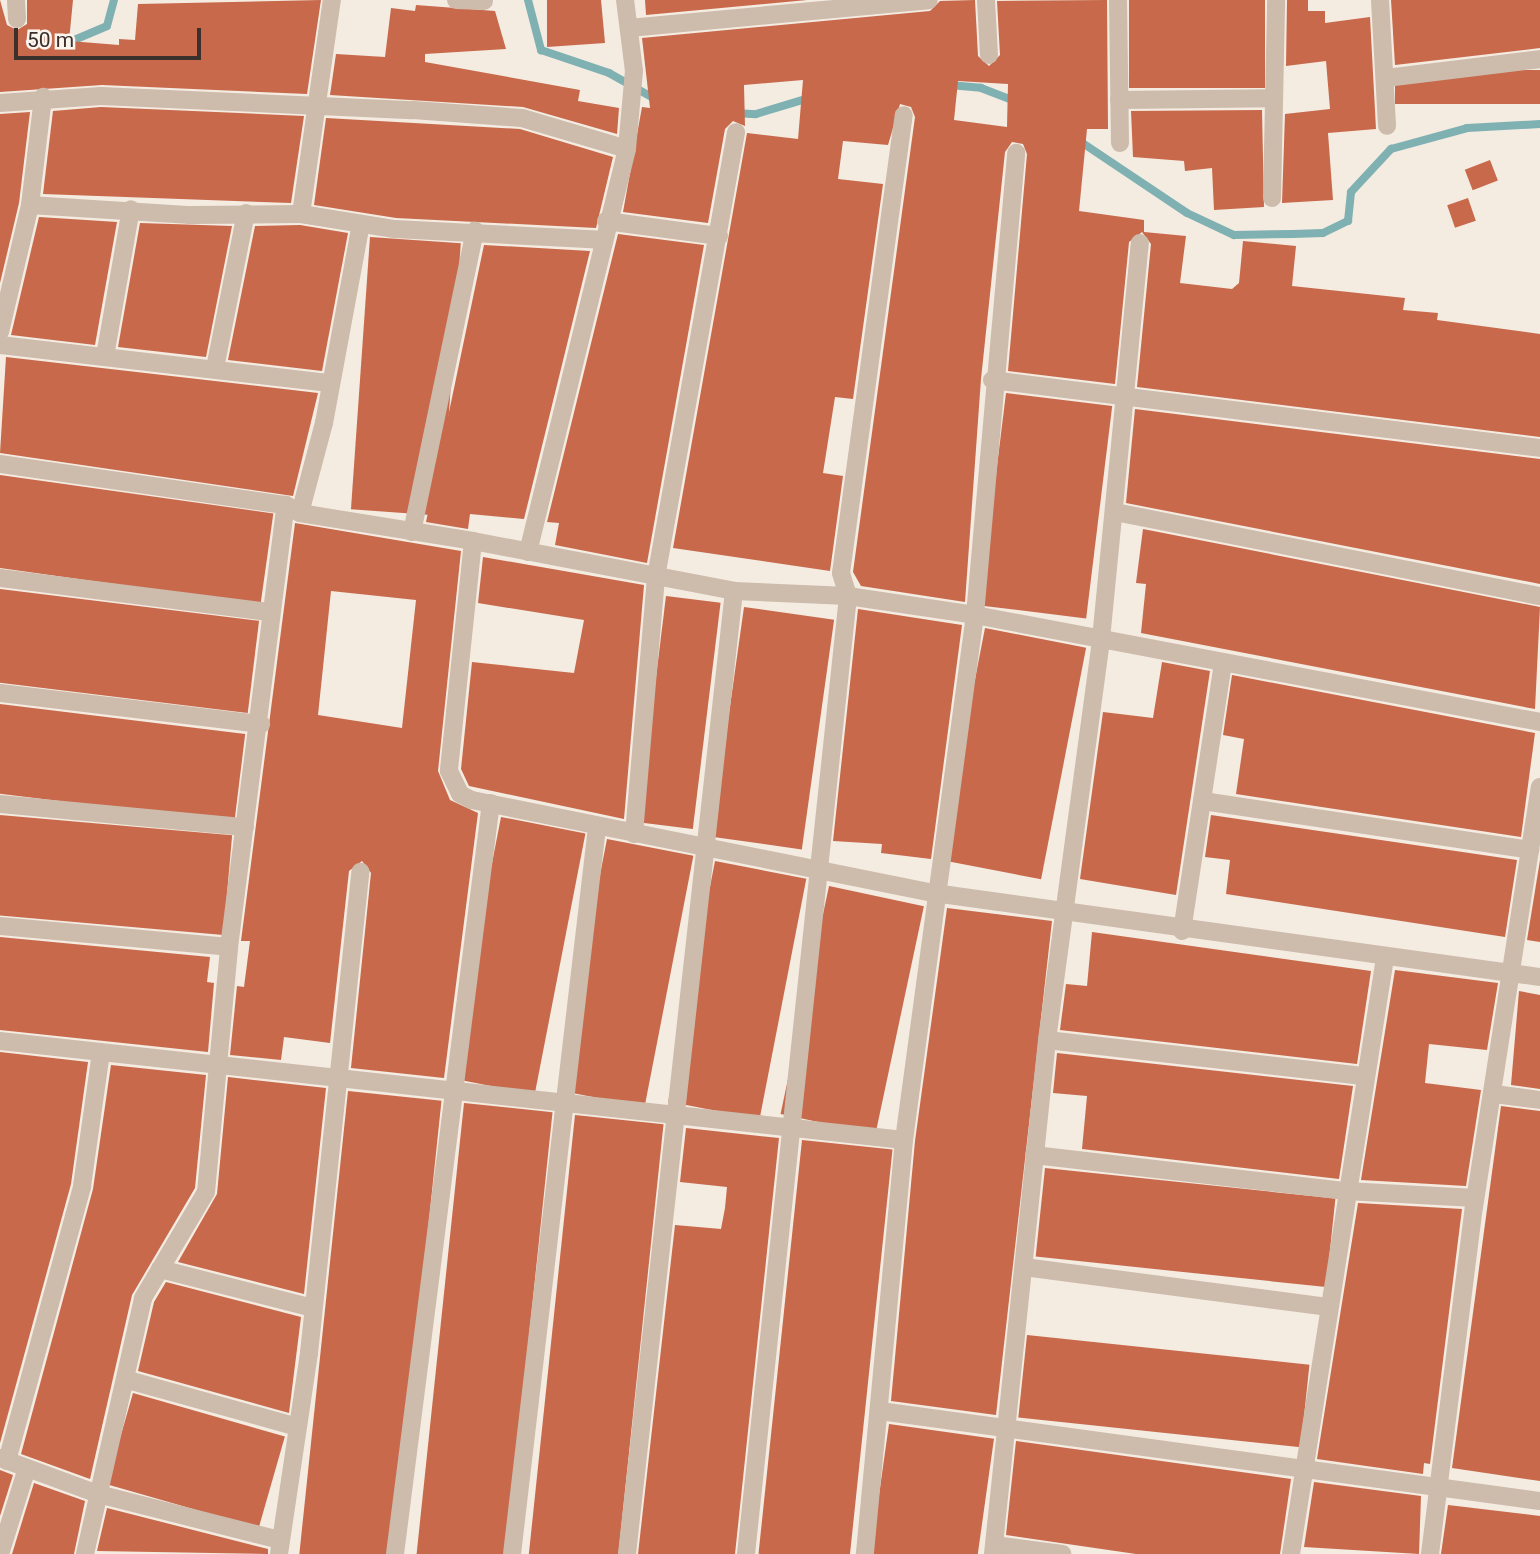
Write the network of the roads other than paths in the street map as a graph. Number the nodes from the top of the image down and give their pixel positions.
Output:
1 (16, 0) edge
2 (332, 0) edge
3 (456, 0) edge
4 (625, 0) edge
5 (929, 0) edge
6 (986, 0) edge
7 (1118, 0) edge
8 (1276, 0) edge
9 (1380, 0) edge
10 (484, 1) edge
11 (17, 19) dead end
12 (629, 28) junction
13 (989, 55) dead end
14 (1540, 59) edge
15 (1385, 78) junction
16 (43, 97) junction
17 (1274, 98) junction
18 (1119, 100) junction
19 (0, 103) edge
20 (316, 105) junction
21 (904, 115) dead end
22 (1387, 126) dead end
23 (736, 132) dead end
24 (1119, 143) dead end
25 (627, 149) junction
26 (1016, 153) dead end
27 (1272, 198) dead end
28 (30, 205) junction
29 (131, 209) junction
30 (246, 213) junction
31 (302, 214) junction
32 (606, 221) junction
33 (361, 224) junction
34 (475, 231) junction
35 (719, 236) junction
36 (602, 240) junction
37 (1140, 243) dead end
38 (0, 332) edge
39 (0, 345) edge
40 (105, 356) junction
41 (215, 369) junction
42 (992, 380) junction
43 (330, 383) junction
44 (1127, 396) junction
45 (1540, 448) edge
46 (0, 464) edge
47 (293, 509) junction
48 (1115, 512) junction
49 (412, 532) junction
50 (473, 541) junction
51 (528, 552) junction
52 (656, 577) junction
53 (0, 578) edge
54 (734, 592) junction
55 (848, 596) junction
56 (1540, 596) edge
57 (269, 612) junction
58 (975, 615) junction
59 (1101, 639) junction
60 (1223, 662) junction
61 (0, 693) edge
62 (1540, 722) edge
63 (261, 724) junction
64 (1540, 787) edge
65 (1203, 801) junction
66 (491, 803) junction
67 (0, 804) edge
68 (245, 827) junction
69 (597, 827) junction
70 (634, 834) junction
71 (709, 850) junction
72 (1530, 850) junction
73 (820, 869) junction
74 (359, 872) dead end
75 (934, 893) junction
76 (1064, 914) junction
77 (0, 926) edge
78 (1182, 931) junction
79 (229, 947) junction
80 (1385, 958) junction
81 (1511, 974) junction
82 (1540, 978) edge
83 (1047, 1040) junction
84 (0, 1041) edge
85 (101, 1053) junction
86 (221, 1064) junction
87 (1365, 1076) junction
88 (339, 1077) junction
89 (452, 1092) junction
90 (1494, 1094) junction
91 (1540, 1100) edge
92 (568, 1102) junction
93 (678, 1115) junction
94 (790, 1128) junction
95 (904, 1140) junction
96 (1034, 1155) junction
97 (1346, 1191) junction
98 (1475, 1198) junction
99 (1024, 1268) junction
100 (160, 1269) junction
101 (1327, 1307) junction
102 (313, 1308) junction
103 (128, 1380) junction
104 (880, 1411) junction
105 (297, 1427) junction
106 (1010, 1429) junction
107 (4, 1460) edge
108 (27, 1468) junction
109 (1303, 1469) junction
110 (1440, 1486) junction
111 (97, 1494) junction
112 (1540, 1501) edge
113 (279, 1547) edge
114 (994, 1550) edge
115 (0, 1554) edge
116 (85, 1554) edge
117 (395, 1554) edge
118 (512, 1554) edge
119 (627, 1554) edge
120 (746, 1554) edge
121 (865, 1554) edge
122 (1062, 1554) edge
123 (1291, 1554) edge
124 (1430, 1554) edge

1 - 11 street
2 - 20 street
3 - 10 street
4 - 12 street
5 - 12 street
6 - 13 street
7 - 18 street
8 - 17 street
9 - 15 street
12 - 25 street
14 - 15 street
15 - 22 street
16 - 19 street
16 - 20 street
16 - 28 street
17 - 18 street
17 - 27 street
18 - 24 street
20 - 25 street
20 - 31 street
21 - 55 street
23 - 35 street
25 - 32 street
26 - 42 street
28 - 29 street
28 - 38 street
29 - 30 street
29 - 40 street
30 - 31 street
30 - 41 street
31 - 33 street
32 - 35 street
32 - 36 street
33 - 34 street
33 - 43 street
34 - 36 street
34 - 49 street
35 - 52 street
36 - 51 street
37 - 44 street
39 - 40 street
40 - 41 street
41 - 43 street
42 - 44 street
42 - 58 street
43 - 47 street
44 - 45 street
44 - 48 street
46 - 47 street
47 - 49 street
47 - 57 street
48 - 56 street
48 - 59 street
49 - 50 street
50 - 51 street
50 - 66 street
51 - 52 street
52 - 54 street
52 - 70 street
53 - 57 street
54 - 55 street
54 - 71 street
55 - 58 street
55 - 73 street
57 - 63 street
58 - 59 street
58 - 75 street
59 - 60 street
59 - 76 street
60 - 62 street
60 - 65 street
61 - 63 street
63 - 68 street
64 - 72 street
65 - 72 street
65 - 78 street
66 - 69 street
66 - 89 street
67 - 68 street
68 - 79 street
69 - 70 street
69 - 92 street
70 - 71 street
71 - 73 street
71 - 93 street
72 - 81 street
73 - 75 street
73 - 94 street
74 - 88 street
75 - 76 street
75 - 95 street
76 - 78 street
76 - 83 street
77 - 79 street
78 - 80 street
79 - 86 street
80 - 81 street
80 - 87 street
81 - 82 street
81 - 90 street
83 - 87 street
83 - 96 street
84 - 85 street
85 - 86 street
85 - 107 street
86 - 88 street
86 - 100 street
87 - 97 street
88 - 89 street
88 - 102 street
89 - 92 street
89 - 117 street
90 - 91 street
90 - 98 street
92 - 93 street
92 - 118 street
93 - 94 street
93 - 119 street
94 - 95 street
94 - 120 street
95 - 104 street
96 - 97 street
96 - 99 street
97 - 98 street
97 - 101 street
98 - 110 street
99 - 101 street
99 - 106 street
100 - 102 street
100 - 103 street
101 - 109 street
102 - 105 street
103 - 105 street
103 - 111 street
104 - 106 street
104 - 121 street
105 - 113 street
106 - 109 street
106 - 114 street
107 - 108 street
108 - 111 street
108 - 115 street
109 - 110 street
109 - 123 street
110 - 112 street
110 - 124 street
111 - 113 street
111 - 116 street
114 - 122 street

